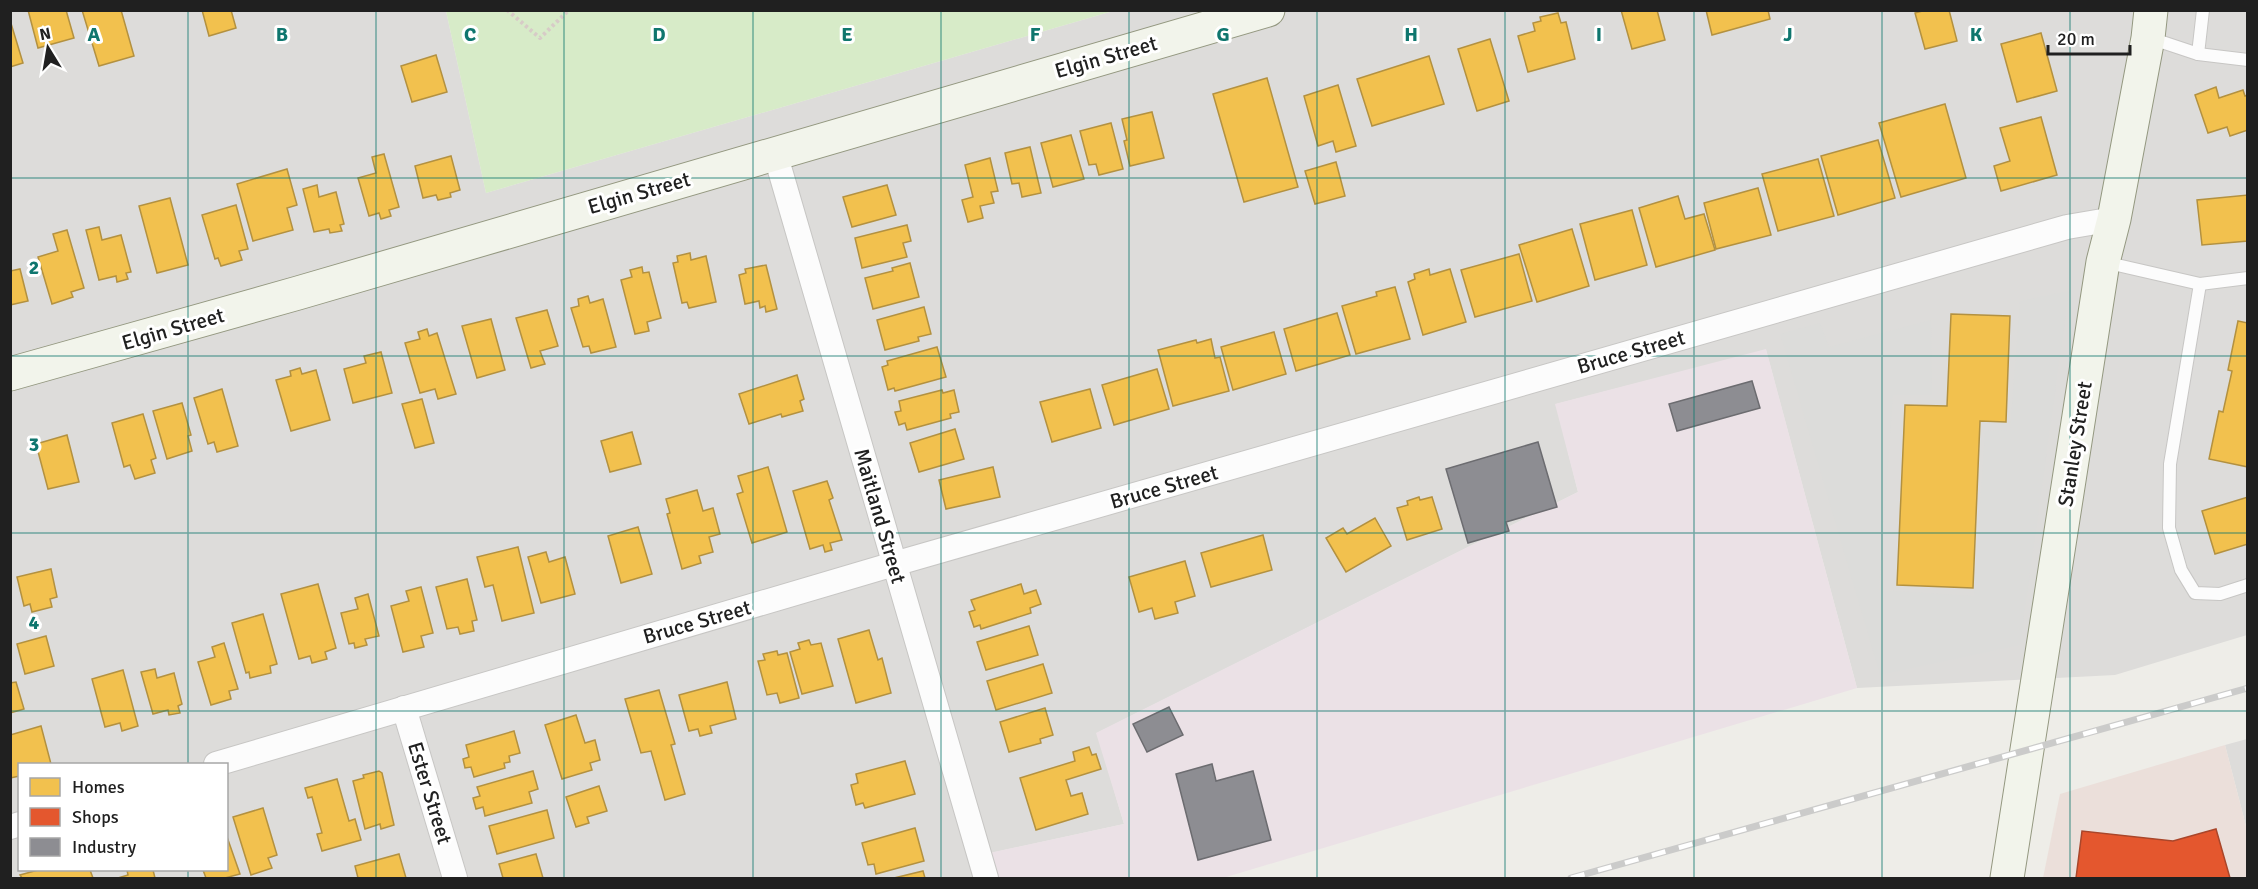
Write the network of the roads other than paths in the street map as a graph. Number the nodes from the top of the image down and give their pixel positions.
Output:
1 (1268, 10) edge
2 (2203, 10) edge
3 (2150, 24) edge
4 (2198, 54) junction
5 (2247, 60) edge
6 (775, 153) junction
7 (2114, 219) junction
8 (2103, 262) junction
9 (2247, 278) edge
10 (2200, 284) junction
11 (10, 374) edge
12 (894, 564) junction
13 (2247, 585) edge
14 (404, 708) junction
15 (223, 763) edge
16 (455, 879) edge
17 (986, 879) edge
18 (2007, 879) edge

1 - 6 main road, Elgin Street
2 - 4 lane
3 - 4 lane
3 - 7 main road, Stanley Street
4 - 5 lane
6 - 11 main road, Elgin Street
6 - 12 street, Maitland Street
7 - 8 main road, Stanley Street
7 - 12 street, Bruce Street
8 - 10 lane
8 - 18 main road, Stanley Street
9 - 10 lane
10 - 13 lane
12 - 14 street, Bruce Street
12 - 17 street, Maitland Street
14 - 15 street, Bruce Street
14 - 16 street, Ester Street

